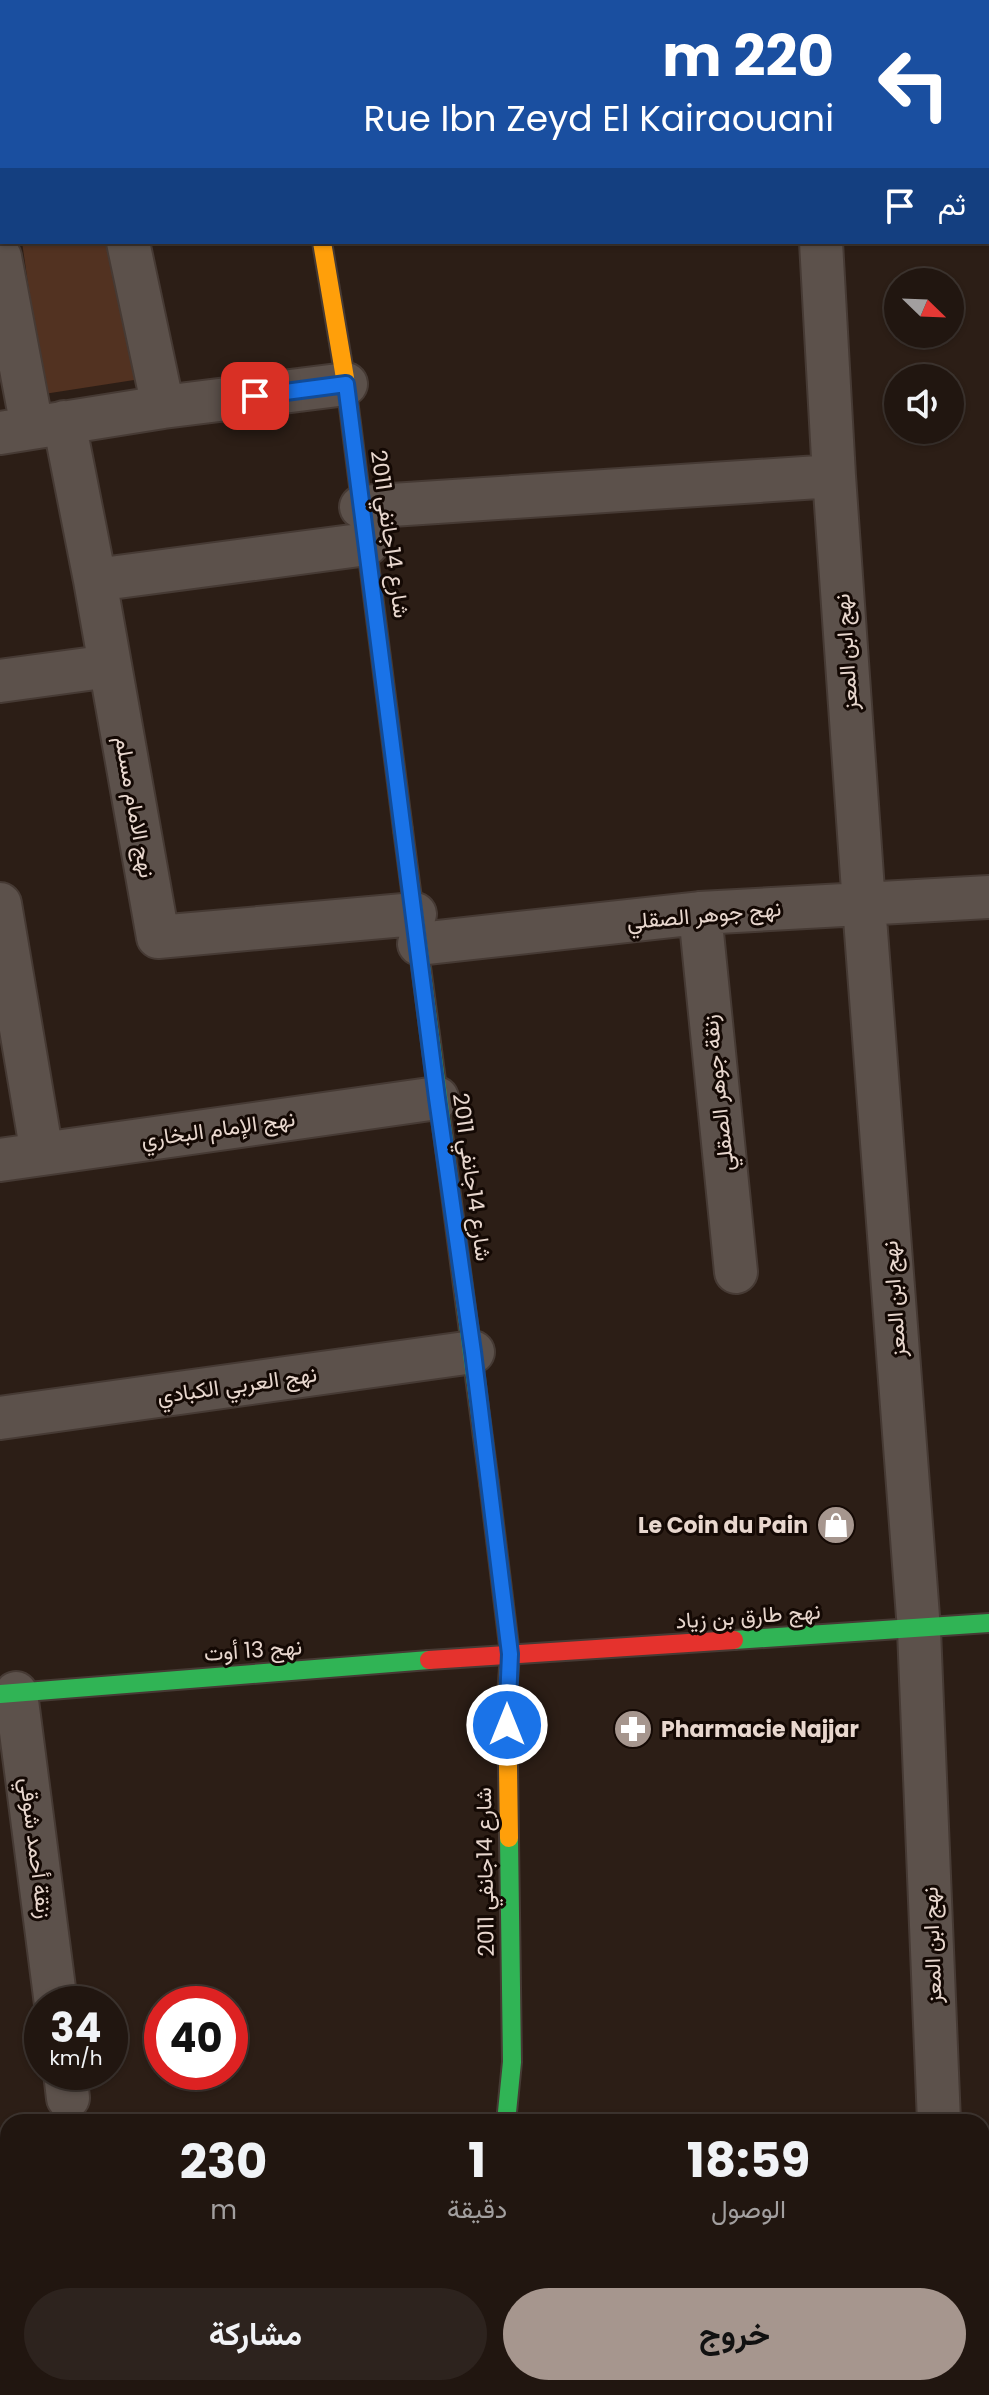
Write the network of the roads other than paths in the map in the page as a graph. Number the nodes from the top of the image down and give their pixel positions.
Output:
1 (128, 244) edge
2 (322, 244) edge
3 (821, 244) edge
4 (0, 257) edge
5 (346, 384) junction
6 (163, 407) junction
7 (32, 427) edge
8 (834, 476) junction
9 (364, 526) junction
10 (95, 580) junction
11 (110, 666) junction
12 (0, 681) edge
13 (989, 897) edge
14 (0, 904) edge
15 (864, 905) junction
16 (700, 913) junction
17 (417, 929) junction
18 (437, 1098) junction
19 (42, 1154) junction
20 (0, 1160) edge
21 (736, 1272) dead end
22 (473, 1352) junction
23 (0, 1418) edge
24 (989, 1623) edge
25 (919, 1630) junction
26 (510, 1654) junction
27 (8, 1693) edge
28 (53, 1986) edge
29 (507, 2114) edge
30 (939, 2114) edge

1 - 6 street
2 - 5 street, شارع 14جانفي 2011
3 - 8 street, نهج ابن المعز
4 - 7 street, نهج الامام مسلم
5 - 6 street
5 - 9 street, شارع 14جانفي 2011
6 - 7 street
7 - 10 street, نهج الامام مسلم
8 - 9 street
8 - 15 street, نهج ابن المعز
9 - 10 street
9 - 17 street, شارع 14جانفي 2011
10 - 11 street, نهج الامام مسلم
11 - 12 street
11 - 17 street, نهج الامام مسلم
13 - 15 street, نهج جوهر الصقلي
14 - 19 street
15 - 16 street, نهج جوهر الصقلي
15 - 25 street, نهج ابن المعز
16 - 17 street, نهج جوهر الصقلي
16 - 21 street, زنقة جوهر الصقلي
17 - 18 street, شارع 14جانفي 2011
18 - 19 street, نهج الإمام البخاري
18 - 22 street, شارع 14جانفي 2011
19 - 20 street, نهج الإمام البخاري
22 - 23 street, نهج العربي الكبادي
22 - 26 street, شارع 14جانفي 2011
24 - 25 street, نهج طارق بن زياد
25 - 26 street, نهج طارق بن زياد
25 - 30 street, نهج ابن المعز
26 - 27 street, نهج 13 أوت
26 - 29 street, شارع 14جانفي 2011
27 - 28 street, زنقة أحمد شوقي

